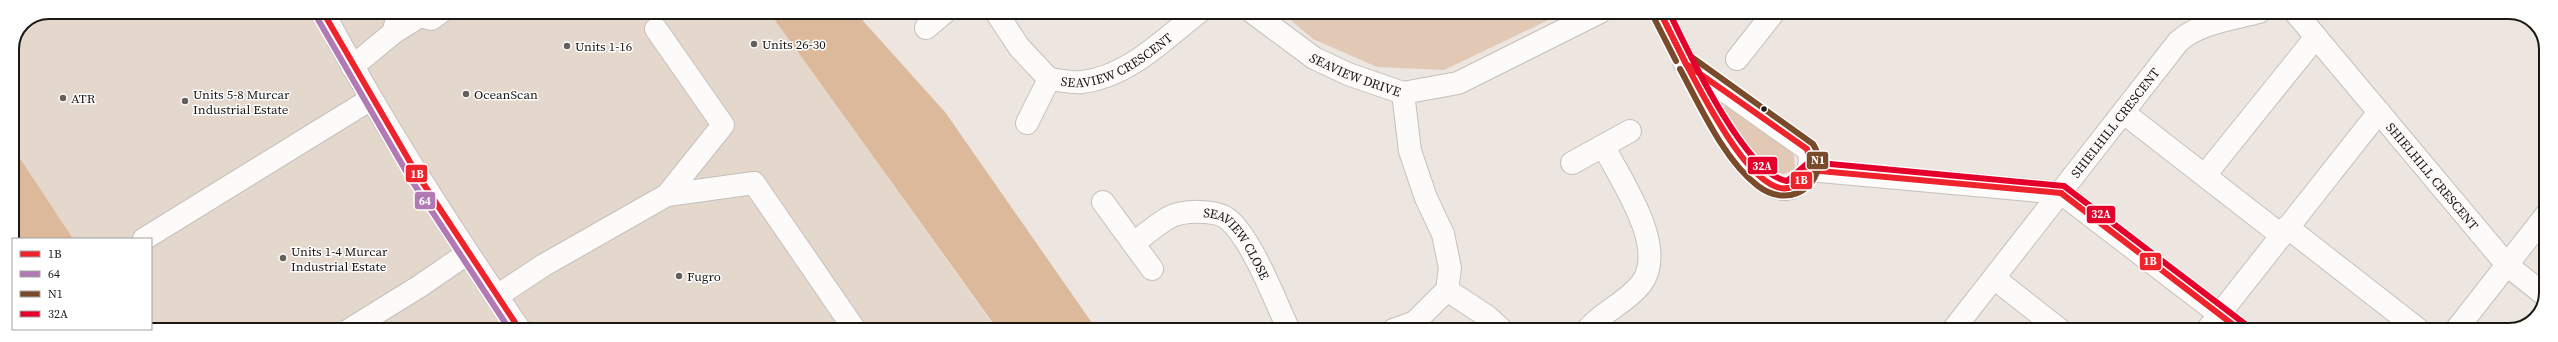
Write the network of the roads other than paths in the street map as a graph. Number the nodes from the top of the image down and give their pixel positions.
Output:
1 (327, 19) edge
2 (398, 19) edge
3 (415, 19) edge
4 (937, 19) edge
5 (1001, 19) edge
6 (1190, 19) edge
7 (1261, 19) edge
8 (1586, 19) edge
9 (1663, 19) edge
10 (1768, 19) edge
11 (2235, 19) edge
12 (2302, 19) edge
13 (656, 28) dead end
14 (926, 28) dead end
15 (393, 33) junction
16 (2316, 36) junction
17 (1737, 59) dead end
18 (1684, 62) junction
19 (352, 67) junction
20 (1049, 79) junction
21 (1403, 93) junction
22 (371, 99) junction
23 (2378, 112) junction
24 (2124, 113) junction
25 (1027, 123) dead end
26 (1630, 131) dead end
27 (1604, 147) junction
28 (1572, 163) dead end
29 (1809, 170) junction
30 (2205, 175) junction
31 (2061, 193) junction
32 (667, 195) junction
33 (1103, 202) dead end
34 (2539, 223) edge
35 (2284, 231) junction
36 (146, 238) edge
37 (1134, 243) junction
38 (468, 253) junction
39 (2507, 265) junction
40 (1152, 269) dead end
41 (1994, 278) junction
42 (1447, 290) junction
43 (2539, 290) edge
44 (497, 296) junction
45 (2213, 322) edge
46 (360, 323) edge
47 (515, 323) edge
48 (850, 323) edge
49 (1286, 323) edge
50 (1412, 323) edge
51 (1494, 323) edge
52 (1592, 323) edge
53 (1959, 323) edge
54 (2051, 323) edge
55 (2409, 323) edge
56 (2461, 323) edge

1 - 19 street
2 - 15 street
3 - 15 street
4 - 14 street
5 - 20 street, SEAVIEW CRESCENT
6 - 20 street, SEAVIEW CRESCENT
7 - 21 street, SEAVIEW DRIVE
8 - 21 street, SEAVIEW DRIVE
9 - 18 street
10 - 17 street
11 - 24 street, SHIELHILL CRESCENT
12 - 16 street, SHIELHILL CRESCENT
13 - 32 street
15 - 19 street
16 - 23 street, SHIELHILL CRESCENT
16 - 30 street
18 - 29 street
18 - 29 street
19 - 22 street
20 - 25 street, SEAVIEW CRESCENT
21 - 42 street
22 - 36 street
22 - 38 street
23 - 35 street
23 - 39 street, SHIELHILL CRESCENT
24 - 30 street
24 - 31 street, SHIELHILL CRESCENT
26 - 27 street
27 - 28 street
27 - 52 street
29 - 31 street
30 - 35 street
31 - 41 street, SHIELHILL CRESCENT
31 - 45 street
32 - 44 street
32 - 48 street
33 - 37 street
34 - 39 street
35 - 45 street
35 - 55 street
37 - 40 street
37 - 49 street, SEAVIEW CLOSE
38 - 44 street
38 - 46 street
39 - 43 street, SHIELHILL CRESCENT
39 - 56 street
41 - 53 street, SHIELHILL CRESCENT
41 - 54 street
42 - 50 street
42 - 51 street
44 - 47 street

